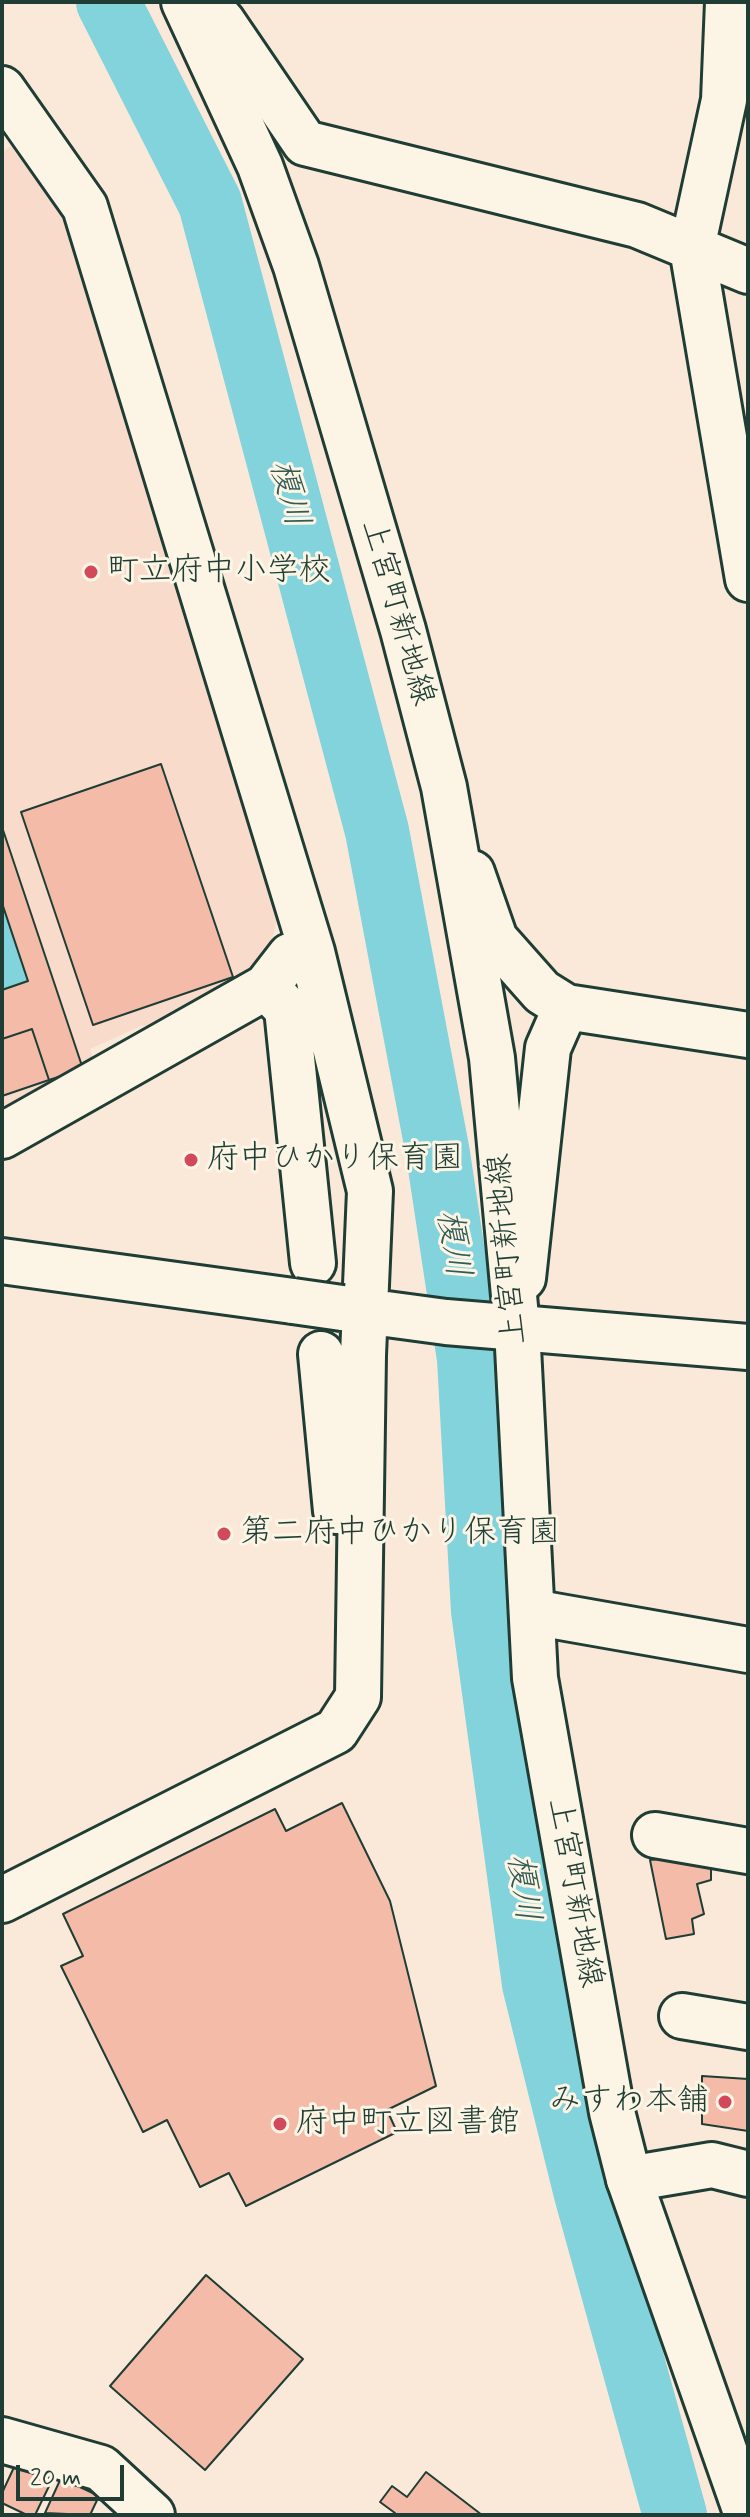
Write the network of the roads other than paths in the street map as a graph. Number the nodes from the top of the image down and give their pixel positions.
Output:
1 (728, 2) edge
2 (185, 3) edge
3 (2, 89) edge
4 (692, 248) junction
5 (748, 271) edge
6 (748, 579) edge
7 (444, 787) junction
8 (312, 952) junction
9 (266, 987) junction
10 (566, 1007) junction
11 (748, 1035) edge
12 (2, 1136) edge
13 (2, 1261) edge
14 (313, 1263) dead end
15 (365, 1311) junction
16 (499, 1327) junction
17 (748, 1347) edge
18 (321, 1354) dead end
19 (532, 1612) junction
20 (358, 1621) junction
21 (748, 1650) edge
22 (655, 1835) dead end
23 (748, 1851) edge
24 (2, 1900) edge
25 (682, 2016) dead end
26 (748, 2027) edge
27 (748, 2174) edge
28 (629, 2179) junction
29 (2, 2440) edge
30 (152, 2515) edge
31 (747, 2515) edge

1 - 4 street
2 - 4 street
2 - 7 street, 上宮町新地線
3 - 8 street
4 - 5 street
4 - 6 street
7 - 10 street
7 - 16 street, 上宮町新地線
8 - 9 street
8 - 15 street
9 - 12 street
9 - 14 street
10 - 11 street
10 - 16 street
13 - 15 street, bridge
15 - 16 street
15 - 20 street
16 - 17 street
16 - 19 street, 上宮町新地線
18 - 20 street
19 - 21 street
19 - 28 street, 上宮町新地線
20 - 24 street
22 - 23 street
25 - 26 street
27 - 28 street
28 - 31 street, 上宮町新地線
29 - 30 street

